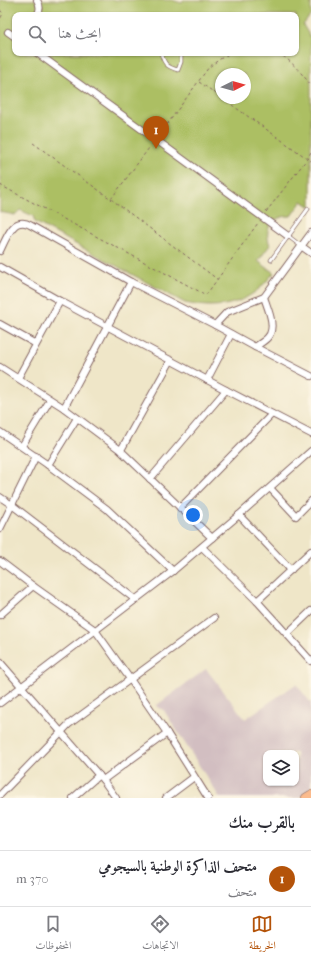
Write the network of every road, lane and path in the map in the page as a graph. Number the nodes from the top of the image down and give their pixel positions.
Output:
1 (37, 0) edge
2 (0, 10) edge
3 (39, 12) edge
4 (0, 19) edge
5 (8, 32) dead end
6 (12, 35) edge
7 (41, 56) edge
8 (161, 56) edge
9 (181, 56) edge
10 (226, 56) edge
11 (283, 56) edge
12 (199, 82) junction
13 (311, 84) edge
14 (215, 94) edge
15 (229, 104) edge
16 (156, 139) junction
17 (33, 143) dead end
18 (311, 152) edge
19 (307, 159) junction
20 (311, 161) edge
21 (0, 185) edge
22 (111, 199) junction
23 (308, 209) dead end
24 (262, 217) junction
25 (311, 233) edge
26 (288, 236) junction
27 (301, 246) junction
28 (0, 252) edge
29 (311, 253) edge
30 (271, 260) dead end
31 (0, 266) edge
32 (217, 280) junction
33 (131, 282) junction
34 (264, 296) junction
35 (60, 301) junction
36 (0, 324) edge
37 (215, 324) junction
38 (108, 326) junction
39 (231, 334) junction
40 (36, 344) junction
41 (255, 347) junction
42 (171, 360) junction
43 (0, 367) edge
44 (311, 376) edge
45 (18, 378) junction
46 (207, 380) junction
47 (226, 390) junction
48 (50, 400) junction
49 (64, 408) junction
50 (272, 414) junction
51 (77, 418) junction
52 (0, 432) edge
53 (311, 434) edge
54 (22, 446) junction
55 (120, 450) junction
56 (310, 455) edge
57 (36, 456) junction
58 (48, 465) junction
59 (150, 479) junction
60 (270, 488) junction
61 (0, 497) edge
62 (311, 501) edge
63 (12, 505) junction
64 (180, 508) junction
65 (239, 515) junction
66 (0, 529) edge
67 (212, 538) junction
68 (202, 547) junction
69 (311, 551) edge
70 (0, 562) edge
71 (291, 570) junction
72 (173, 571) junction
73 (33, 586) junction
74 (136, 600) junction
75 (257, 601) junction
76 (311, 611) edge
77 (0, 615) edge
78 (214, 618) dead end
79 (95, 630) junction
80 (287, 634) junction
81 (311, 661) edge
82 (0, 662) edge
83 (130, 679) junction
84 (22, 686) junction
85 (0, 703) edge
86 (61, 732) junction
87 (167, 733) junction
88 (194, 777) junction
89 (101, 778) junction
90 (0, 795) edge
91 (311, 795) edge
92 (72, 798) edge
93 (116, 798) edge
94 (166, 798) edge
95 (208, 798) edge
96 (306, 798) edge

1 - 3 street
2 - 4 path
5 - 6 street
7 - 16 street
8 - 9 lane
10 - 12 path
11 - 13 path
12 - 14 path
12 - 16 path
15 - 19 path
16 - 22 path
16 - 24 street
17 - 22 path
18 - 19 path
19 - 20 path
19 - 24 path
21 - 32 path
22 - 32 path
23 - 26 lane
24 - 26 street
24 - 32 path
25 - 27 street
26 - 27 lane
26 - 30 lane
27 - 29 street
27 - 34 street
28 - 33 street
31 - 35 street
33 - 37 street
33 - 38 street
34 - 37 street
34 - 41 street
35 - 38 street
35 - 40 street
36 - 40 street
37 - 39 street
38 - 42 street
38 - 49 street
39 - 41 street
39 - 46 street
40 - 45 street
41 - 44 street
42 - 46 street
42 - 55 street
43 - 45 street
45 - 48 street
46 - 47 street
47 - 50 street
47 - 59 street
48 - 49 street
48 - 54 street
49 - 51 street
50 - 53 street
50 - 64 street
51 - 55 street
51 - 58 street
52 - 54 street
54 - 57 street
55 - 59 street
56 - 60 street
57 - 58 street
57 - 63 street
58 - 72 street
59 - 64 street
60 - 62 street
60 - 65 street
61 - 63 street
63 - 66 street
63 - 74 street
64 - 67 street
65 - 67 street
65 - 71 street
67 - 68 street
68 - 72 street
68 - 75 street
69 - 71 street
70 - 73 street
71 - 75 street
72 - 74 street
73 - 77 street
73 - 79 street
74 - 79 street
75 - 80 street
76 - 80 street
78 - 83 street
79 - 83 street
79 - 84 street
80 - 81 street
82 - 84 street
83 - 86 street
83 - 87 street
84 - 85 street
84 - 86 street
86 - 89 street
86 - 90 street
87 - 88 street
87 - 89 street
88 - 94 street
88 - 95 street
89 - 92 street
89 - 93 street
91 - 96 main road

